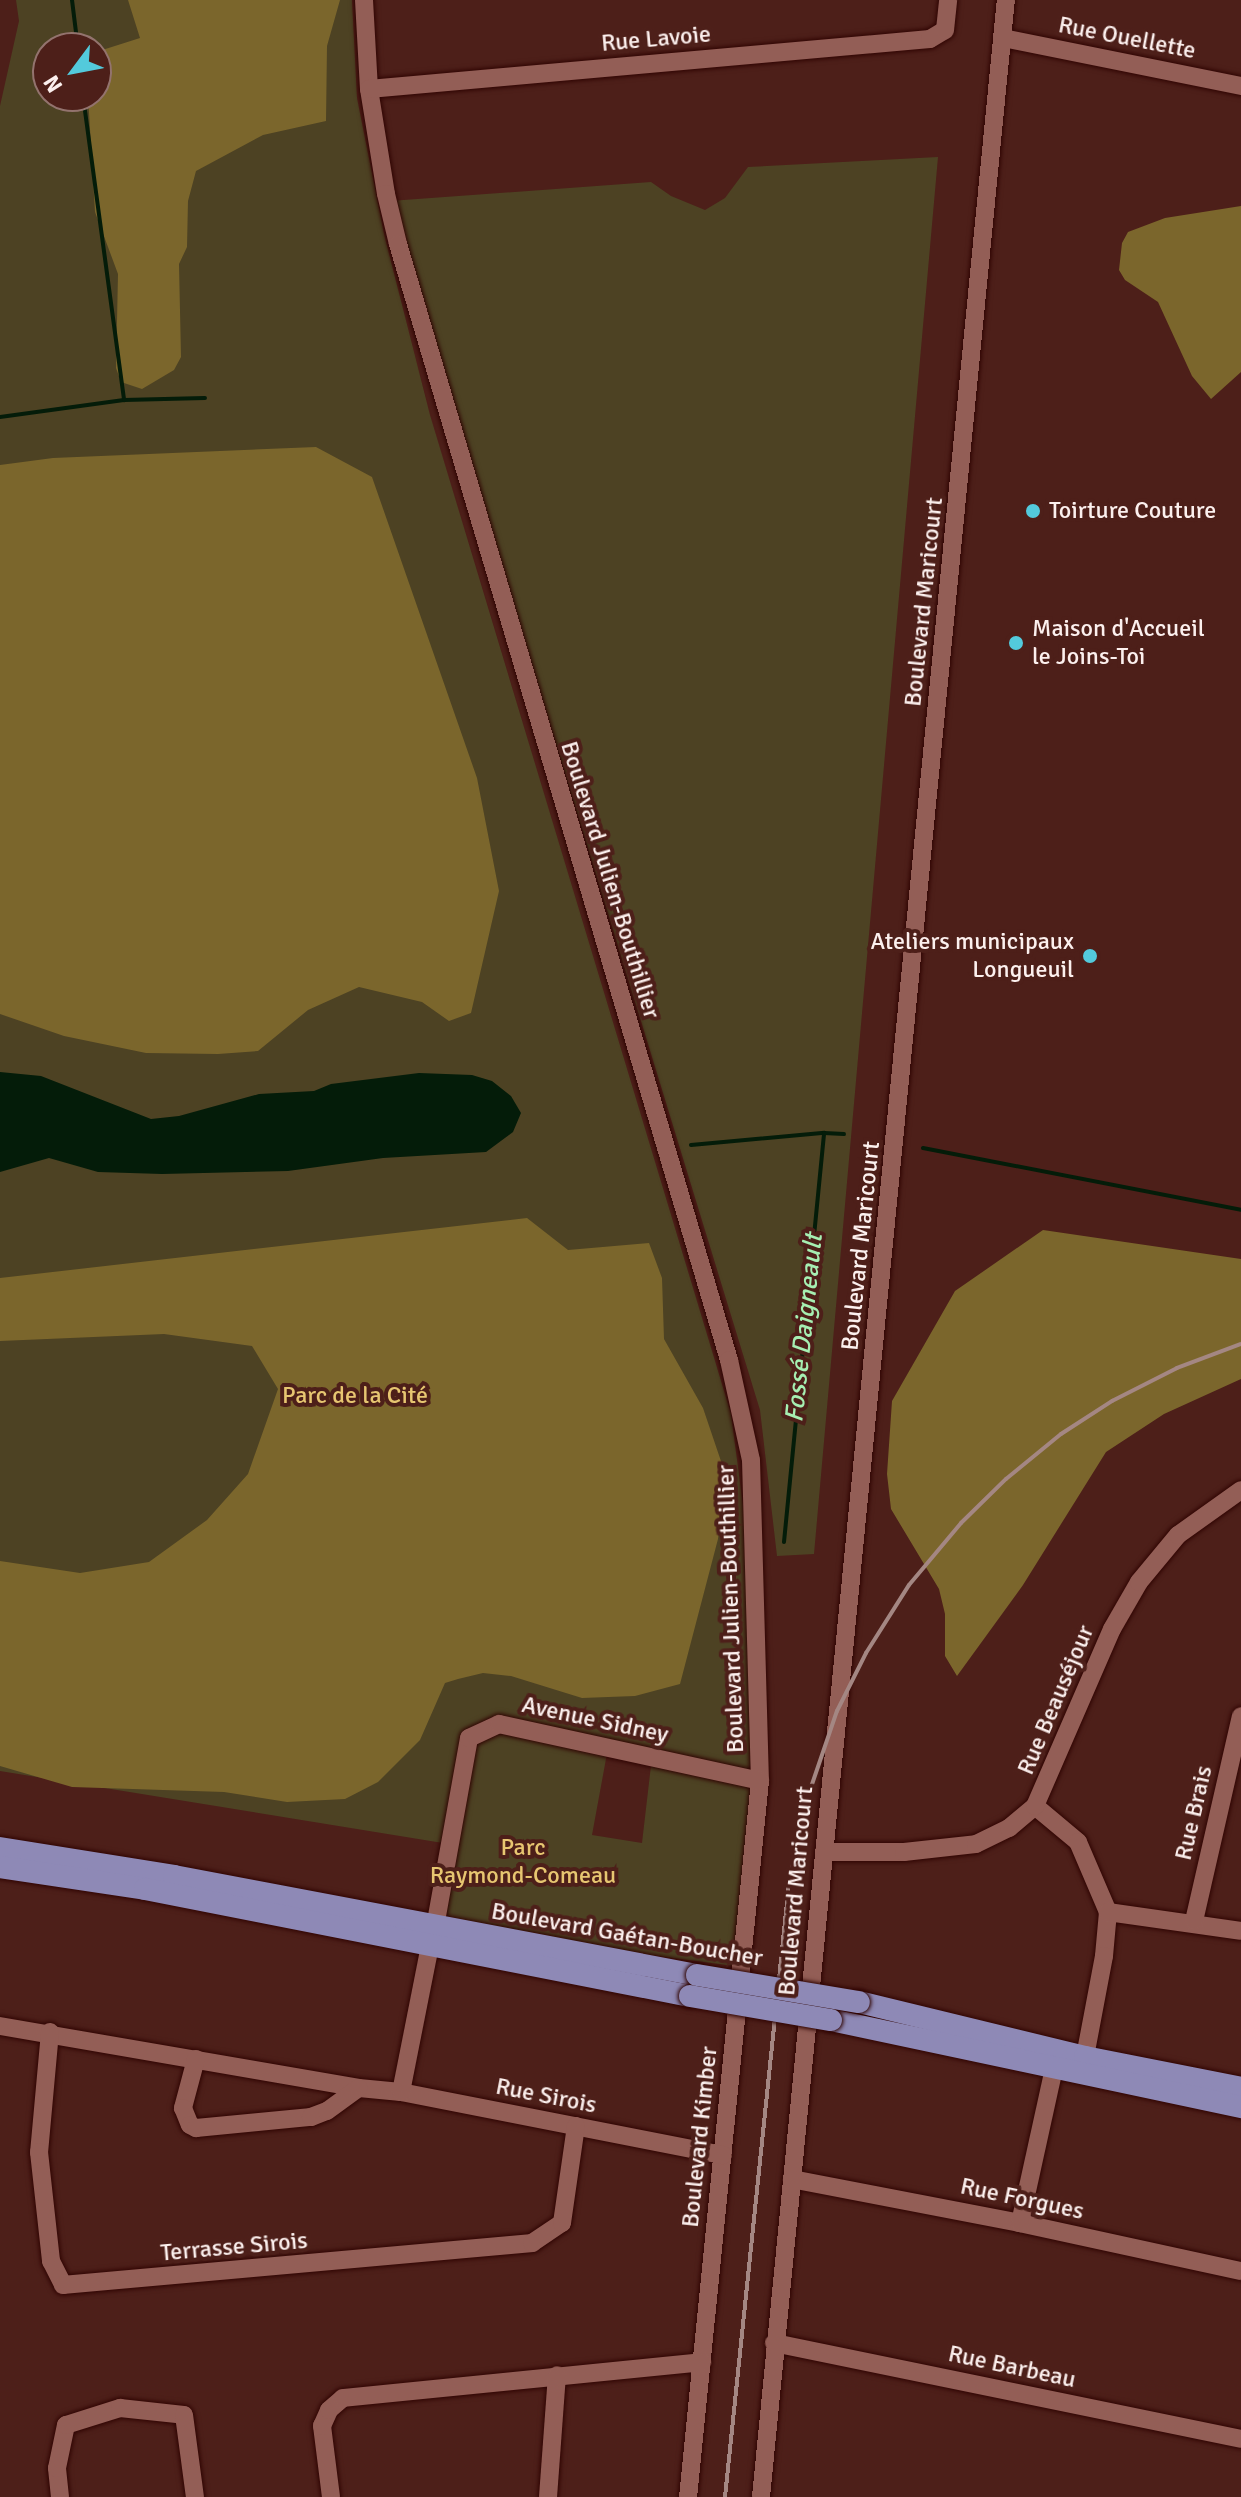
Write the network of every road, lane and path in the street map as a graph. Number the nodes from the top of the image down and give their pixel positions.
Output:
1 (364, 0) edge
2 (948, 0) edge
3 (1006, 0) edge
4 (1003, 38) junction
5 (1241, 86) edge
6 (369, 89) junction
7 (1241, 1490) edge
8 (1241, 1716) edge
9 (760, 1781) junction
10 (1035, 1806) junction
11 (0, 1848) edge
12 (824, 1852) junction
13 (0, 1867) edge
14 (1108, 1912) junction
15 (1194, 1921) junction
16 (1241, 1931) edge
17 (433, 1937) junction
18 (0, 2026) edge
19 (938, 2030) junction
20 (50, 2032) junction
21 (1085, 2057) junction
22 (196, 2059) junction
23 (1054, 2068) junction
24 (359, 2088) junction
25 (1241, 2088) edge
26 (401, 2092) junction
27 (1241, 2107) edge
28 (576, 2126) junction
29 (723, 2155) junction
30 (792, 2179) junction
31 (1020, 2223) junction
32 (1241, 2271) edge
33 (774, 2343) junction
34 (702, 2362) junction
35 (557, 2375) junction
36 (1241, 2439) edge
37 (60, 2497) edge
38 (195, 2497) edge
39 (331, 2497) edge
40 (548, 2497) edge
41 (688, 2497) edge
42 (761, 2497) edge

1 - 6 street, Boulevard Julien-Bouthillier
2 - 6 street, Rue Lavoie
3 - 4 street, Boulevard Maricourt
4 - 5 street, Rue Ouellette
4 - 12 street, Boulevard Maricourt
6 - 9 street, Boulevard Julien-Bouthillier
7 - 10 street, Rue Beauséjour
8 - 15 street, Rue Brais
9 - 17 street, Avenue Sidney
9 - 29 street, Boulevard Kimber
10 - 12 street, Rue Beauséjour
10 - 14 street
11 - 17 main road, Boulevard Gaétan-Boucher
12 - 30 street, Boulevard Maricourt
13 - 17 main road, Boulevard Gaétan-Boucher
14 - 15 street
14 - 21 street
15 - 16 street
17 - 19 main road, Boulevard Gaétan-Boucher, bridge
17 - 26 street, Avenue Sidney
18 - 20 street, Rue Sirois
19 - 21 main road, Boulevard Gaétan-Boucher
19 - 23 main road, Boulevard Gaétan-Boucher
20 - 22 street, Rue Sirois
20 - 28 street, Terrasse Sirois
21 - 25 main road, Boulevard Gaétan-Boucher
22 - 24 street, Rue Sirois
22 - 24 street
23 - 27 main road, Boulevard Gaétan-Boucher
23 - 31 street
24 - 26 street, Rue Sirois
26 - 28 street, Rue Sirois
28 - 29 street, Rue Sirois
29 - 34 street, Boulevard Kimber
30 - 31 street, Rue Forgues
30 - 33 street, Boulevard Maricourt
31 - 32 street, Rue Forgues
33 - 36 street, Rue Barbeau
33 - 42 street, Boulevard Maricourt
34 - 35 street
34 - 41 street, Boulevard Kimber
35 - 39 street
35 - 40 street
37 - 38 street

